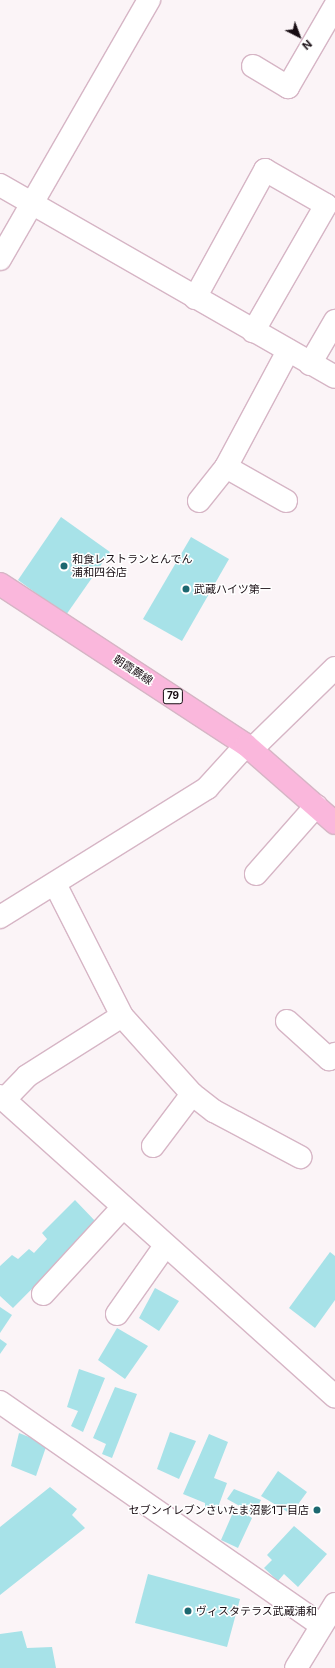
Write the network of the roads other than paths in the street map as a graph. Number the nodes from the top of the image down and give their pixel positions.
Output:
1 (149, 0) edge
2 (335, 6) edge
3 (253, 66) dead end
4 (0, 185) edge
5 (31, 204) junction
6 (0, 258) edge
7 (195, 298) junction
8 (335, 321) edge
9 (253, 332) junction
10 (288, 351) junction
11 (310, 364) junction
12 (335, 377) edge
13 (226, 467) junction
14 (199, 501) dead end
15 (286, 501) dead end
16 (0, 584) edge
17 (335, 668) edge
18 (249, 747) junction
19 (316, 806) junction
20 (335, 823) edge
21 (256, 874) dead end
22 (55, 884) junction
23 (0, 917) edge
24 (122, 1016) junction
25 (287, 1021) dead end
26 (335, 1054) edge
27 (192, 1094) junction
28 (2, 1098) edge
29 (153, 1146) dead end
30 (300, 1157) dead end
31 (122, 1208) junction
32 (165, 1246) junction
33 (43, 1294) dead end
34 (117, 1314) dead end
35 (335, 1397) edge
36 (0, 1402) edge
37 (335, 1604) edge
38 (321, 1625) junction
39 (296, 1668) edge

1 - 5 street
2 - 3 street
4 - 5 street
5 - 6 street
5 - 7 street
7 - 9 street
7 - 9 street
8 - 11 street
9 - 10 street
10 - 11 street
10 - 13 street
11 - 12 street
13 - 14 street
13 - 15 street
16 - 18 main road, 朝霞蕨線 / 79
17 - 18 street
18 - 19 main road, 朝霞蕨線 / 79
18 - 22 street
19 - 20 main road, 朝霞蕨線 / 79
19 - 21 street
22 - 23 street
22 - 24 street
24 - 27 street
24 - 28 street
25 - 26 street
27 - 29 street
27 - 30 street
28 - 31 street
31 - 32 street
31 - 33 street
32 - 34 street
32 - 35 street
36 - 38 street
37 - 38 street
38 - 39 street

